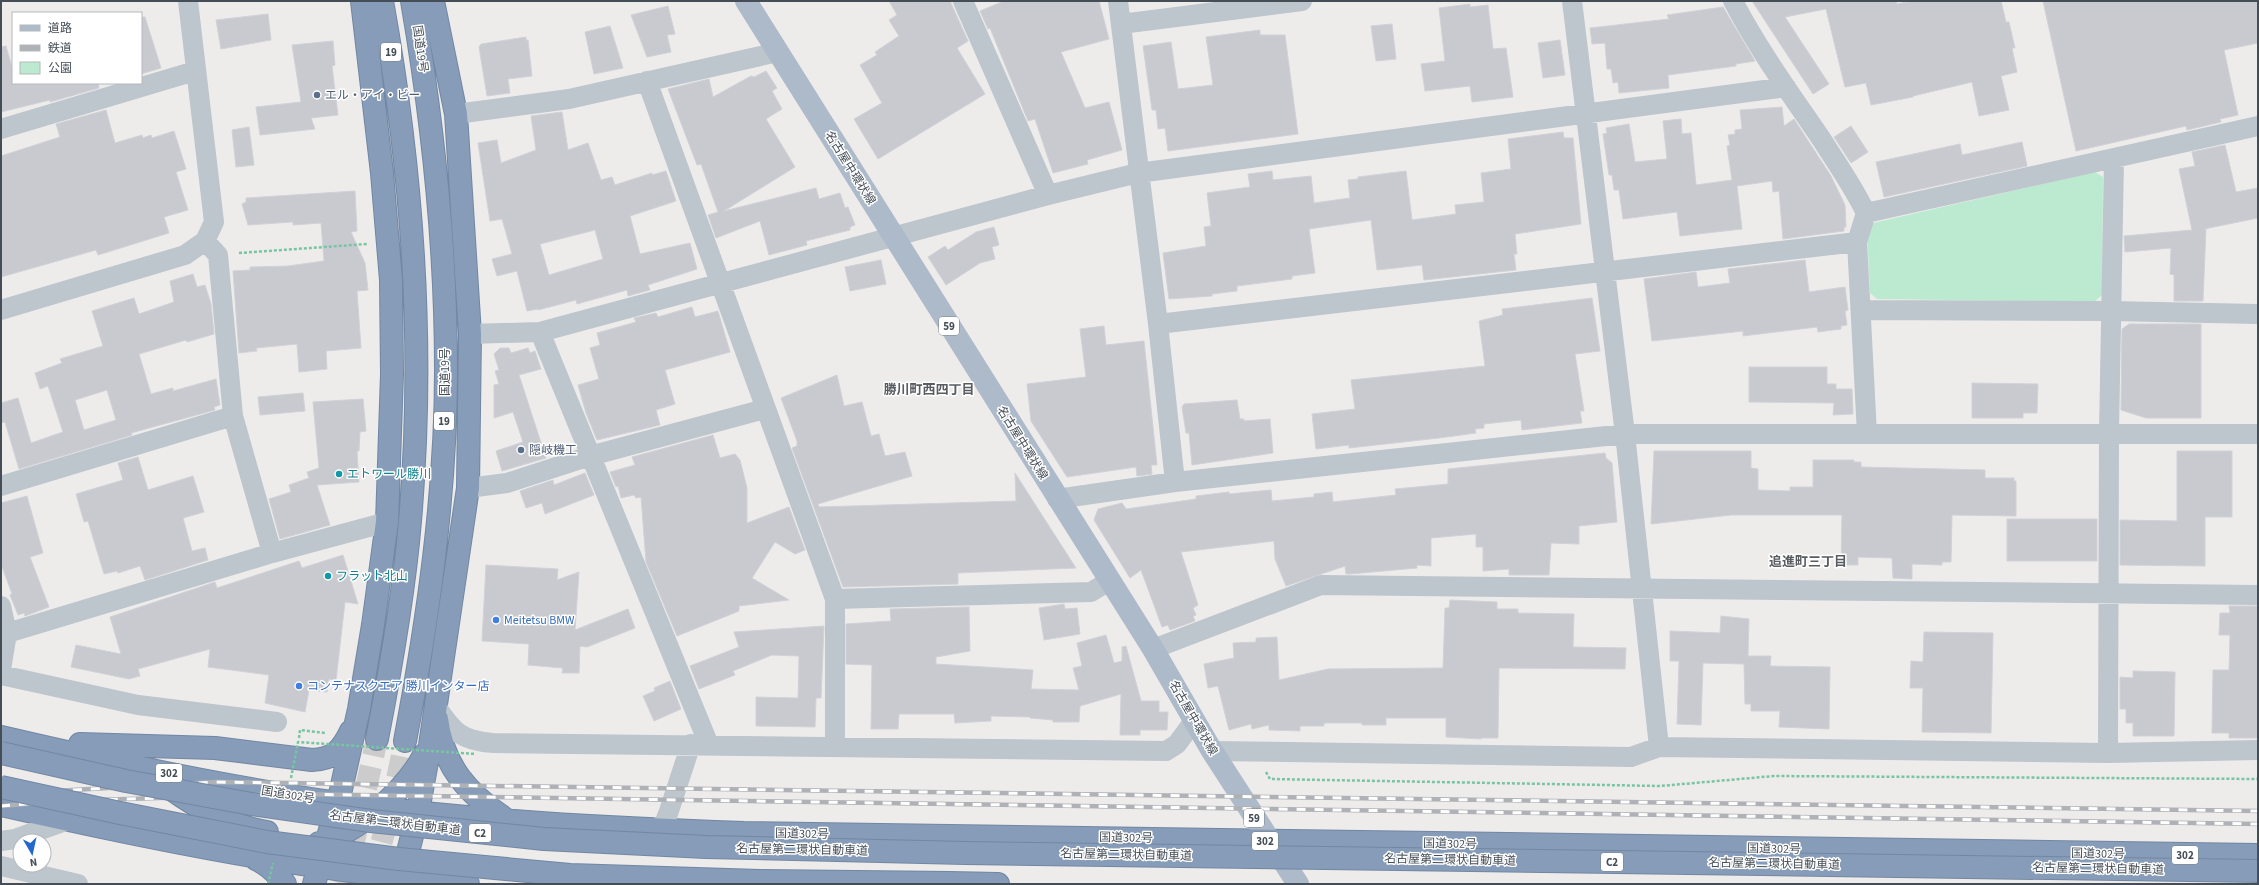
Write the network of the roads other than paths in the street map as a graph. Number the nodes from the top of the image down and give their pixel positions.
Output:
1 (188, 1) edge
2 (362, 1) edge
3 (382, 1) edge
4 (412, 1) edge
5 (433, 1) edge
6 (746, 1) edge
7 (963, 1) edge
8 (1118, 1) edge
9 (1302, 1) edge
10 (1572, 1) edge
11 (1733, 1) edge
12 (1121, 24) junction
13 (778, 52) junction
14 (195, 71) junction
15 (647, 81) junction
16 (1786, 87) junction
17 (1585, 113) junction
18 (456, 114) junction
19 (2258, 126) edge
20 (1, 129) edge
21 (2114, 158) junction
22 (1138, 173) junction
23 (1048, 196) junction
24 (1866, 213) junction
25 (894, 237) junction
26 (1857, 242) junction
27 (212, 248) junction
28 (1604, 273) junction
29 (721, 285) junction
30 (1, 310) edge
31 (1861, 310) junction
32 (2110, 311) junction
33 (2258, 314) edge
34 (1158, 324) junction
35 (540, 332) junction
36 (470, 334) junction
37 (765, 409) junction
38 (233, 416) junction
39 (2109, 433) junction
40 (1625, 434) junction
41 (1867, 434) junction
42 (2258, 434) edge
43 (590, 456) junction
44 (1175, 482) junction
45 (1, 486) edge
46 (468, 488) junction
47 (1057, 499) junction
48 (387, 522) junction
49 (272, 553) junction
50 (1109, 582) junction
51 (1641, 587) junction
52 (2108, 593) junction
53 (2258, 595) edge
54 (834, 599) junction
55 (1, 606) edge
56 (4, 634) edge
57 (1153, 649) junction
58 (1, 670) edge
59 (1, 675) edge
60 (436, 706) junction
61 (1194, 720) junction
62 (277, 722) dead end
63 (356, 723) junction
64 (11, 739) edge
65 (377, 739) tunnel mouth
66 (405, 741) tunnel mouth
67 (430, 745) junction
68 (700, 745) junction
69 (1659, 747) junction
70 (835, 748) junction
71 (2258, 750) edge
72 (1212, 751) junction
73 (1, 753) edge
74 (2108, 753) junction
75 (142, 768) junction
76 (1, 787) edge
77 (338, 803) junction
78 (1, 805) edge
79 (380, 808) junction
80 (418, 812) junction
81 (68, 820) junction
82 (508, 821) junction
83 (653, 830) junction
84 (344, 839) junction
85 (1, 841) edge
86 (1268, 841) junction
87 (2258, 841) edge
88 (2112, 846) junction
89 (247, 856) junction
90 (2258, 856) edge
91 (1, 866) edge
92 (2258, 871) edge
93 (317, 876) edge
94 (374, 879) edge
95 (401, 881) edge
96 (78, 884) edge
97 (285, 884) edge
98 (467, 884) edge
99 (998, 884) edge
100 (1298, 884) edge

1 - 14 street
2 - 48 highway
3 - 65 highway, 19
4 - 66 highway, 国道19号 / 19
5 - 18 highway
6 - 13 main road, 名古屋中環状線 / 59
7 - 23 street
8 - 12 street
9 - 12 street
10 - 17 street
11 - 16 street
12 - 22 street
13 - 15 street
13 - 25 main road, 名古屋中環状線 / 59
14 - 20 street
14 - 27 street
15 - 18 street
15 - 29 street
16 - 17 street
16 - 24 street
17 - 22 street
17 - 28 street
18 - 36 highway
19 - 21 street
21 - 24 street
21 - 32 street
22 - 23 street
22 - 34 street
23 - 25 street
24 - 26 street
25 - 29 street
25 - 47 main road, 名古屋中環状線 / 59
26 - 28 street
26 - 31 street
27 - 30 street
27 - 38 street
28 - 34 street
28 - 40 street
29 - 35 street
29 - 37 street
31 - 32 street
31 - 41 street
32 - 33 street
32 - 39 street
34 - 44 street
35 - 36 street
35 - 43 street
36 - 46 highway
37 - 43 street
37 - 54 street
38 - 45 street
38 - 49 street
39 - 41 street
39 - 42 street
39 - 52 street
40 - 41 street
40 - 44 street
40 - 51 street
43 - 46 street
43 - 68 street
44 - 47 street
46 - 60 highway
47 - 50 main road, 名古屋中環状線 / 59
48 - 49 street
48 - 63 highway
49 - 56 street
50 - 54 street
50 - 57 main road, 名古屋中環状線 / 59
51 - 52 street
51 - 57 street
51 - 69 street
52 - 53 street
52 - 74 street
54 - 70 street
55 - 56 street
56 - 58 street
57 - 61 main road, 名古屋中環状線 / 59
59 - 62 street
60 - 67 highway
60 - 68 street
60 - 82 highway
61 - 70 street
61 - 72 main road, 名古屋中環状線 / 59
63 - 64 highway
63 - 77 highway
64 - 75 highway, 国道302号 / 302
67 - 79 highway
67 - 80 highway
68 - 70 street
68 - 83 street
69 - 72 street
69 - 74 street
71 - 74 street
72 - 86 main road, 名古屋中環状線 / 59
73 - 92 highway, 名古屋第二環状自動車道 / C2, bridge
75 - 77 highway, 国道302号 / 302
75 - 84 highway
76 - 99 highway, bridge
77 - 79 highway, 国道302号 / 302
77 - 84 highway
78 - 81 highway
79 - 80 highway, 国道302号 / 302
79 - 84 highway
80 - 82 highway, 国道302号 / 302
80 - 84 highway
80 - 95 highway
81 - 85 street
81 - 89 highway
82 - 83 highway, 国道302号 / 302
83 - 86 highway, 国道302号 / 302
84 - 89 highway
84 - 93 highway
84 - 94 highway
84 - 95 highway
86 - 88 highway, 国道302号 / 302
86 - 100 main road, 名古屋中環状線 / 59
87 - 88 highway
88 - 90 highway, 国道302号 / 302
89 - 93 highway
89 - 97 highway
91 - 96 street
93 - 94 highway
94 - 95 highway
95 - 98 highway

